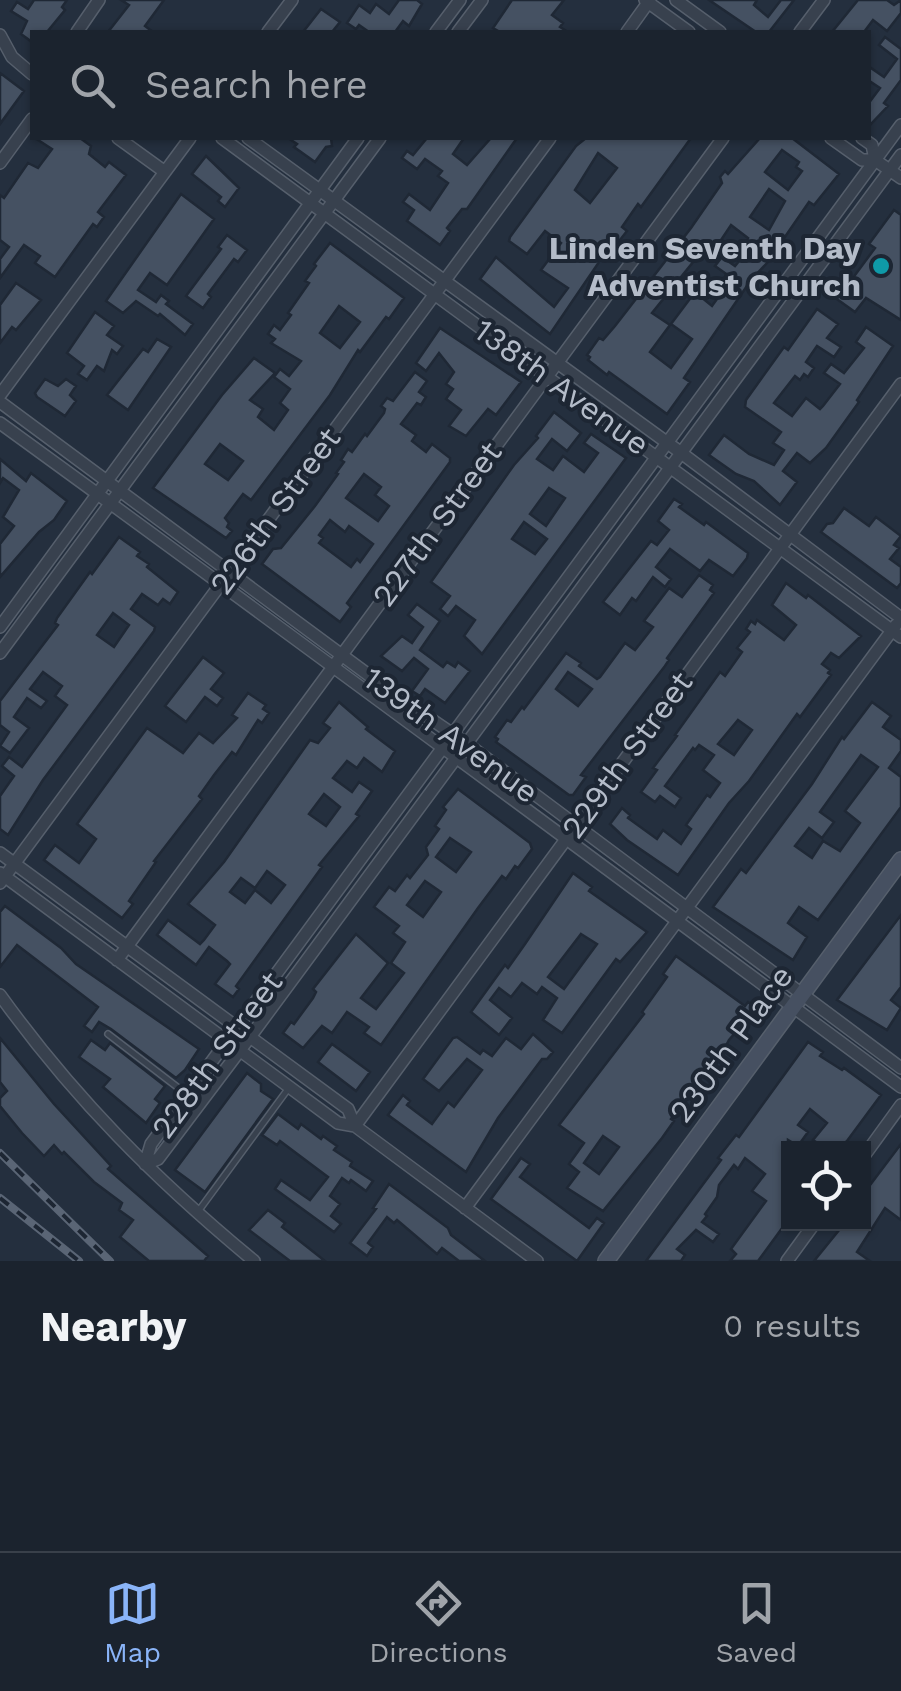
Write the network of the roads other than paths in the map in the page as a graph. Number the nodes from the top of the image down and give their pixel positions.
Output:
1 (99, 0) edge
2 (292, 0) edge
3 (460, 0) edge
4 (482, 0) edge
5 (676, 0) edge
6 (824, 0) edge
7 (648, 1) edge
8 (78, 30) edge
9 (270, 30) edge
10 (438, 30) edge
11 (460, 30) edge
12 (627, 30) edge
13 (686, 30) edge
14 (717, 30) edge
15 (802, 30) edge
16 (0, 35) edge
17 (30, 72) edge
18 (30, 122) edge
19 (901, 125) edge
20 (121, 140) edge
21 (189, 140) edge
22 (225, 140) edge
23 (251, 140) edge
24 (357, 140) edge
25 (378, 140) edge
26 (549, 140) edge
27 (722, 140) edge
28 (834, 140) edge
29 (865, 140) edge
30 (901, 155) edge
31 (875, 160) junction
32 (0, 163) edge
33 (165, 172) junction
34 (896, 174) edge
35 (320, 190) junction
36 (333, 200) junction
37 (310, 202) junction
38 (325, 212) junction
39 (804, 256) junction
40 (818, 268) junction
41 (444, 281) junction
42 (436, 293) junction
43 (736, 349) junction
44 (748, 360) junction
45 (556, 363) junction
46 (547, 376) junction
47 (901, 384) edge
48 (0, 398) edge
49 (0, 423) edge
50 (666, 442) junction
51 (680, 452) junction
52 (656, 456) junction
53 (669, 466) junction
54 (107, 480) junction
55 (119, 490) junction
56 (97, 493) junction
57 (110, 502) junction
58 (790, 535) junction
59 (780, 548) junction
60 (230, 572) junction
61 (221, 584) junction
62 (901, 618) edge
63 (0, 627) edge
64 (896, 634) edge
65 (0, 653) edge
66 (341, 654) junction
67 (332, 666) junction
68 (453, 734) junction
69 (466, 743) junction
70 (444, 746) junction
71 (456, 756) junction
72 (574, 826) junction
73 (564, 840) junction
74 (0, 853) edge
75 (901, 860) edge
76 (14, 864) junction
77 (2, 878) edge
78 (686, 909) junction
79 (677, 921) junction
80 (127, 946) junction
81 (118, 960) junction
82 (0, 995) edge
83 (797, 1002) junction
84 (237, 1028) junction
85 (108, 1034) dead end
86 (250, 1037) junction
87 (227, 1040) junction
88 (240, 1049) junction
89 (901, 1068) edge
90 (289, 1086) junction
91 (901, 1088) edge
92 (188, 1095) junction
93 (901, 1105) edge
94 (354, 1126) junction
95 (871, 1146) edge
96 (144, 1164) junction
97 (465, 1208) junction
98 (197, 1212) junction
99 (809, 1231) edge
100 (254, 1261) edge
101 (537, 1261) edge
102 (606, 1261) edge
103 (787, 1261) edge

1 - 8 street
2 - 9 street
3 - 10 street
4 - 11 street
5 - 14 street
6 - 15 street
7 - 12 street
7 - 13 street
16 - 17 street
18 - 32 street
19 - 31 street, 228th Street
20 - 33 street
21 - 33 street
22 - 37 street, 138th Avenue
23 - 35 street, 138th Avenue
24 - 35 street
25 - 36 street
26 - 41 street, 226th Street
27 - 45 street, 227th Street
28 - 31 street
29 - 31 street
30 - 34 street, 228th Street
31 - 34 street
31 - 39 street, 228th Street
33 - 48 street
34 - 40 street, 228th Street
35 - 36 street, 138th Avenue
35 - 37 street
36 - 38 street
36 - 41 street, 138th Avenue
37 - 38 street, 138th Avenue
37 - 54 street
38 - 42 street, 138th Avenue
38 - 55 street
39 - 40 street
39 - 43 street, 228th Street
40 - 44 street, 228th Street
41 - 42 street, 226th Street
41 - 45 street, 138th Avenue
42 - 46 street, 138th Avenue
42 - 60 street, 226th Street
43 - 44 street
43 - 50 street, 228th Street
44 - 51 street, 228th Street
45 - 46 street, 227th Street
45 - 50 street, 138th Avenue
46 - 52 street, 138th Avenue
46 - 66 street, 227th Street
47 - 58 street, 229th Street
48 - 54 street, 139th Avenue
49 - 56 street, 139th Avenue
50 - 51 street, 138th Avenue
50 - 52 street, 228th Street
51 - 53 street, 228th Street
51 - 58 street, 138th Avenue
52 - 53 street, 138th Avenue
52 - 68 street, 228th Street
53 - 59 street, 138th Avenue
53 - 69 street, 228th Street
54 - 55 street, 139th Avenue
54 - 56 street
55 - 57 street
55 - 60 street, 139th Avenue
56 - 57 street, 139th Avenue
56 - 63 street
57 - 61 street, 139th Avenue
57 - 65 street
58 - 59 street, 229th Street
58 - 62 street, 138th Avenue
59 - 64 street, 138th Avenue
59 - 72 street, 229th Street
60 - 61 street, 226th Street
60 - 66 street, 139th Avenue
61 - 67 street, 139th Avenue
61 - 76 street, 226th Street
62 - 64 street
64 - 78 street
66 - 67 street, 227th Street
66 - 68 street, 139th Avenue
67 - 70 street, 139th Avenue
67 - 80 street, 227th Street
68 - 69 street, 139th Avenue
68 - 70 street, 228th Street
69 - 71 street, 228th Street
69 - 72 street, 139th Avenue
70 - 71 street, 139th Avenue
70 - 84 street, 228th Street
71 - 73 street, 139th Avenue
71 - 86 street, 228th Street
72 - 73 street, 229th Street
72 - 78 street, 139th Avenue
73 - 79 street, 139th Avenue
73 - 94 street, 229th Street
74 - 76 street
75 - 83 street, 230th Place
76 - 77 street, 226th Street
76 - 80 street
77 - 81 street
78 - 79 street
78 - 83 street, 139th Avenue
79 - 83 street, 139th Avenue
79 - 97 street
80 - 81 street, 227th Street
80 - 84 street
81 - 87 street
82 - 96 street
83 - 89 street, 139th Avenue
83 - 91 street, 139th Avenue
83 - 102 street, 230th Place
84 - 86 street
84 - 87 street, 228th Street
85 - 92 lane
86 - 88 street, 228th Street
86 - 94 street
87 - 88 street
87 - 92 street, 228th Street
88 - 90 street
88 - 96 street, 228th Street
90 - 94 street
90 - 98 lane
92 - 96 street, 228th Street
93 - 95 street
94 - 97 street
96 - 98 street
97 - 101 street
98 - 100 street
99 - 103 street

